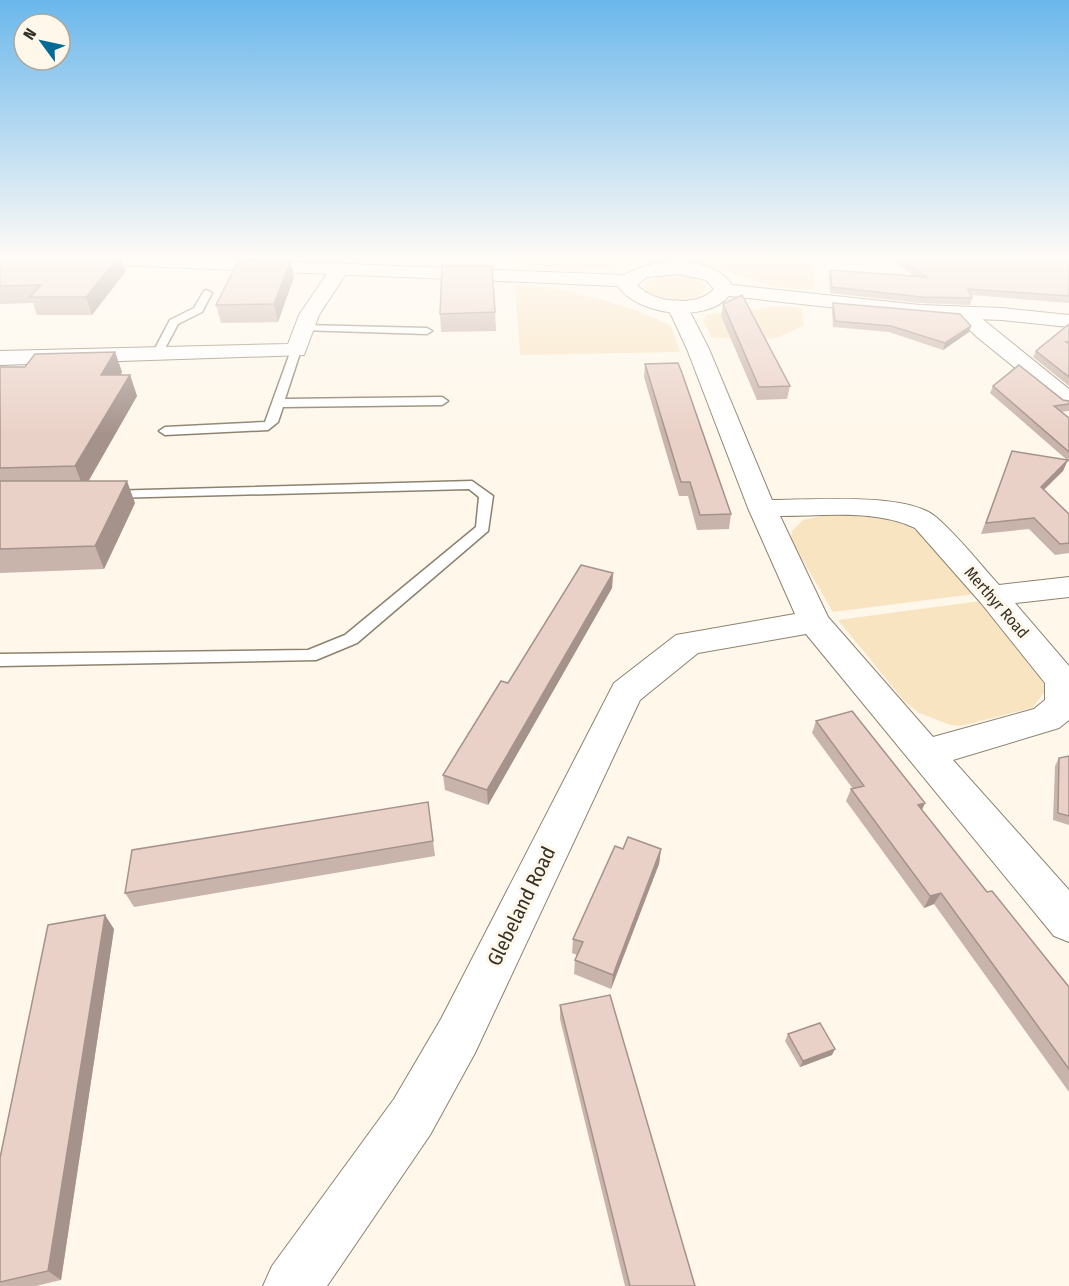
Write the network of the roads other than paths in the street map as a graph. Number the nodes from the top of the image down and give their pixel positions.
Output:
1 (188, 315) edge
2 (310, 315) edge
3 (682, 315) edge
4 (965, 315) edge
5 (990, 315) edge
6 (1069, 321) edge
7 (304, 328) junction
8 (427, 331) dead end
9 (296, 350) junction
10 (157, 354) junction
11 (0, 358) edge
12 (1069, 400) edge
13 (442, 401) dead end
14 (279, 403) junction
15 (165, 431) dead end
16 (94, 494) edge
17 (762, 508) junction
18 (1069, 587) edge
19 (992, 596) junction
20 (814, 622) junction
21 (0, 660) edge
22 (927, 753) junction
23 (1069, 921) edge
24 (292, 1286) edge

1 - 10 lane
2 - 7 street
3 - 17 street
4 - 12 street
5 - 6 street
7 - 8 lane
7 - 9 street
9 - 10 street
9 - 14 lane
10 - 11 street
13 - 14 lane
14 - 15 lane
16 - 21 lane
17 - 19 street, Merthyr Road
17 - 20 street
18 - 19 street
19 - 22 street, Merthyr Road
20 - 22 street
20 - 24 street, Glebeland Road
22 - 23 street

